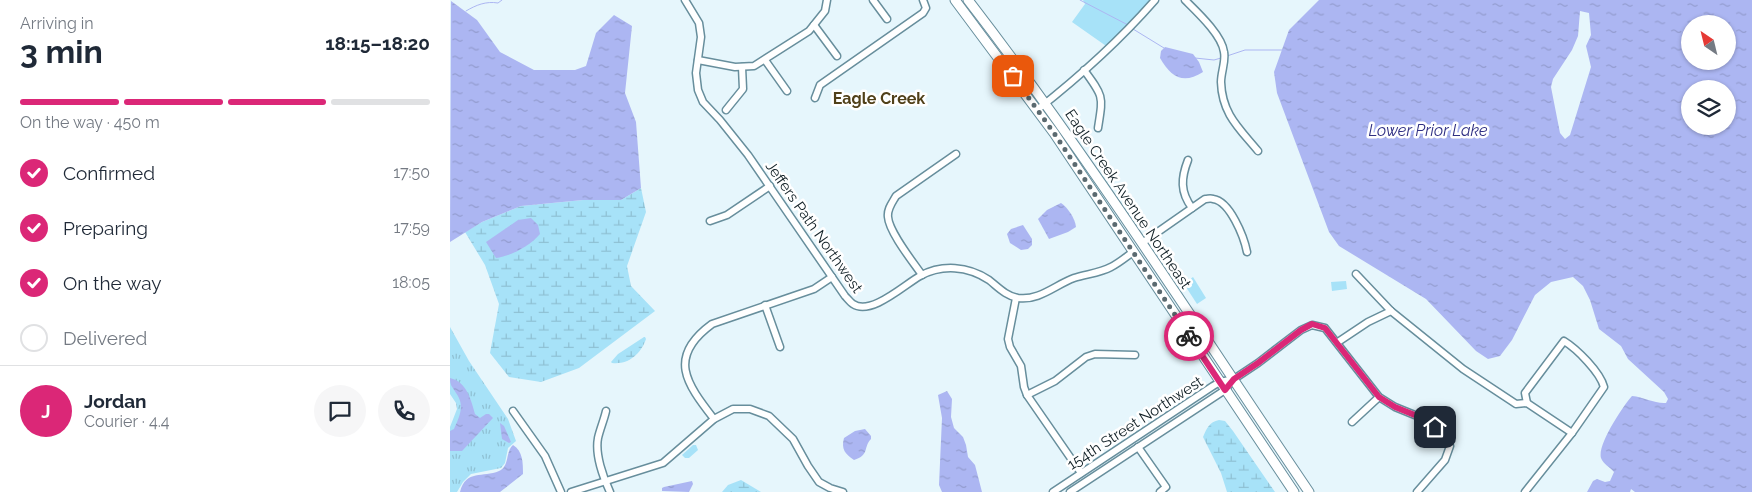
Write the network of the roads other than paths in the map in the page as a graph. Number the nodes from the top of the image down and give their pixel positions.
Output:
1 (685, 0) edge
2 (827, 0) edge
3 (873, 0) edge
4 (923, 0) edge
5 (955, 0) edge
6 (968, 0) edge
7 (1155, 0) edge
8 (1185, 0) edge
9 (887, 19) dead end
10 (814, 24) junction
11 (837, 56) dead end
12 (698, 60) junction
13 (765, 60) junction
14 (742, 67) junction
15 (1084, 70) junction
16 (787, 92) dead end
17 (815, 98) dead end
18 (1046, 103) junction
19 (726, 110) dead end
20 (1038, 110) junction
21 (1098, 128) dead end
22 (1258, 151) dead end
23 (956, 154) dead end
24 (1188, 160) dead end
25 (770, 186) junction
26 (1099, 200) junction
27 (1192, 208) junction
28 (710, 221) dead end
29 (1142, 243) junction
30 (1133, 252) junction
31 (1247, 252) dead end
32 (1356, 274) dead end
33 (922, 275) junction
34 (832, 277) junction
35 (1016, 298) junction
36 (765, 305) junction
37 (1391, 311) junction
38 (1338, 342) junction
39 (780, 347) dead end
40 (1135, 355) dead end
41 (1234, 379) junction
42 (1222, 386) junction
43 (1027, 395) junction
44 (1379, 397) junction
45 (1527, 403) junction
46 (513, 411) dead end
47 (606, 411) dead end
48 (714, 419) junction
49 (1352, 422) dead end
50 (1572, 433) junction
51 (1138, 446) junction
52 (1081, 473) junction
53 (605, 481) junction
54 (560, 492) edge
55 (572, 492) edge
56 (610, 492) edge
57 (843, 492) edge
58 (1053, 492) edge
59 (1070, 492) edge
60 (1160, 492) edge
61 (1294, 492) edge
62 (1309, 492) edge
63 (1417, 492) edge
64 (1525, 492) edge

1 - 12 street, Jeffers Path Northwest
2 - 10 street
3 - 9 street
4 - 17 street
5 - 20 main road, Eagle Creek Avenue Northeast
6 - 18 main road, Eagle Creek Avenue Northeast
7 - 15 street
8 - 22 street
10 - 11 street
10 - 13 street
12 - 14 street
12 - 25 street, Jeffers Path Northwest
13 - 14 street
13 - 16 street
14 - 19 street
15 - 18 street
15 - 21 street
18 - 20 street
18 - 29 main road, Eagle Creek Avenue Northeast
20 - 26 main road, Eagle Creek Avenue Northeast
23 - 33 street
24 - 27 street
25 - 28 street
25 - 34 street, Jeffers Path Northwest
26 - 29 main road
26 - 30 main road, Eagle Creek Avenue Northeast
27 - 29 street
27 - 31 street
29 - 41 main road, Eagle Creek Avenue Northeast
30 - 35 street
30 - 42 main road, Eagle Creek Avenue Northeast
32 - 37 street
33 - 34 street, Jeffers Path Northwest
33 - 35 street, Jeffers Path Northwest
34 - 36 street
35 - 43 street
36 - 39 street
36 - 48 street
37 - 38 street
37 - 45 street
38 - 41 street, 154th Street Northwest
38 - 44 street
40 - 43 street
41 - 42 street, 154th Street Northwest
41 - 62 main road, Eagle Creek Avenue Northeast
42 - 51 street, 154th Street Northwest
42 - 52 street, 154th Street Northwest
42 - 61 main road, Eagle Creek Avenue Northeast
43 - 52 street
44 - 49 street
44 - 63 street
45 - 50 street
45 - 50 street
46 - 54 street
47 - 53 street
48 - 53 street
48 - 57 street
50 - 64 street
51 - 59 street, 154th Street Northwest
51 - 60 street
52 - 58 street, 154th Street Northwest
53 - 55 street
53 - 56 street

